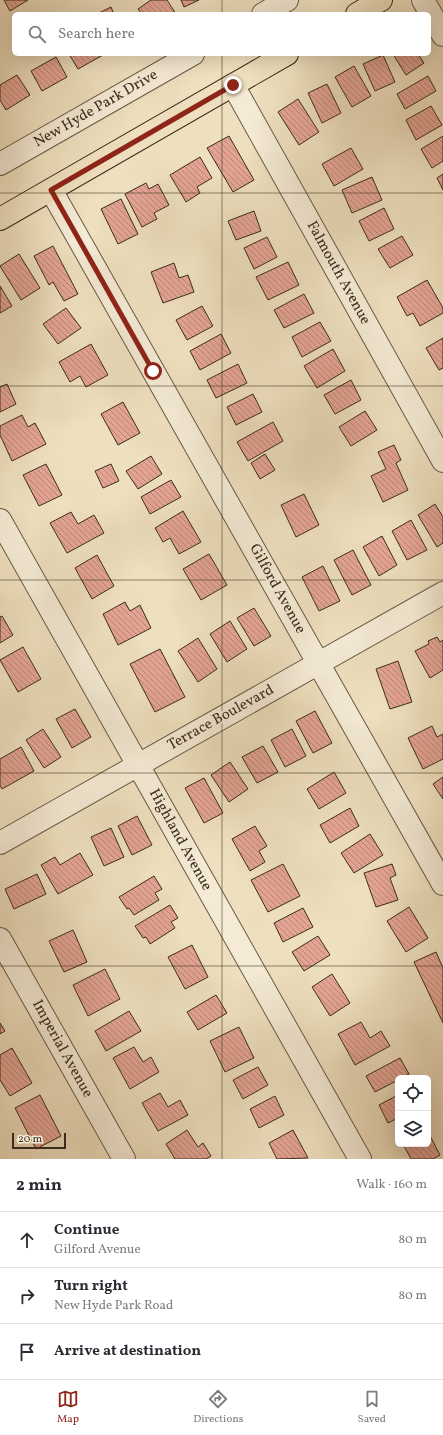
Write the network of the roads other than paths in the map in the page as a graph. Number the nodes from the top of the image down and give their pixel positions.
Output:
1 (288, 0) edge
2 (381, 0) edge
3 (423, 0) edge
4 (267, 12) edge
5 (360, 12) edge
6 (430, 12) edge
7 (431, 14) edge
8 (443, 36) edge
9 (189, 56) edge
10 (284, 56) edge
11 (233, 85) junction
12 (0, 164) edge
13 (51, 190) junction
14 (0, 219) edge
15 (443, 461) edge
16 (0, 520) edge
17 (443, 593) edge
18 (318, 663) junction
19 (138, 765) junction
20 (0, 843) edge
21 (443, 884) edge
22 (0, 939) edge
23 (124, 1159) edge
24 (360, 1159) edge

1 - 4 street
2 - 5 main road
3 - 6 street
7 - 8 street
9 - 12 street, New Hyde Park Drive
10 - 11 main road
11 - 13 main road
11 - 15 street, Falmouth Avenue
13 - 14 main road
13 - 18 street, Gilford Avenue
16 - 19 street, Highland Avenue
17 - 18 street, Terrace Boulevard
18 - 19 street, Terrace Boulevard
18 - 21 street, Gilford Avenue
19 - 20 street, Terrace Boulevard
19 - 24 street, Highland Avenue
22 - 23 street, Imperial Avenue

